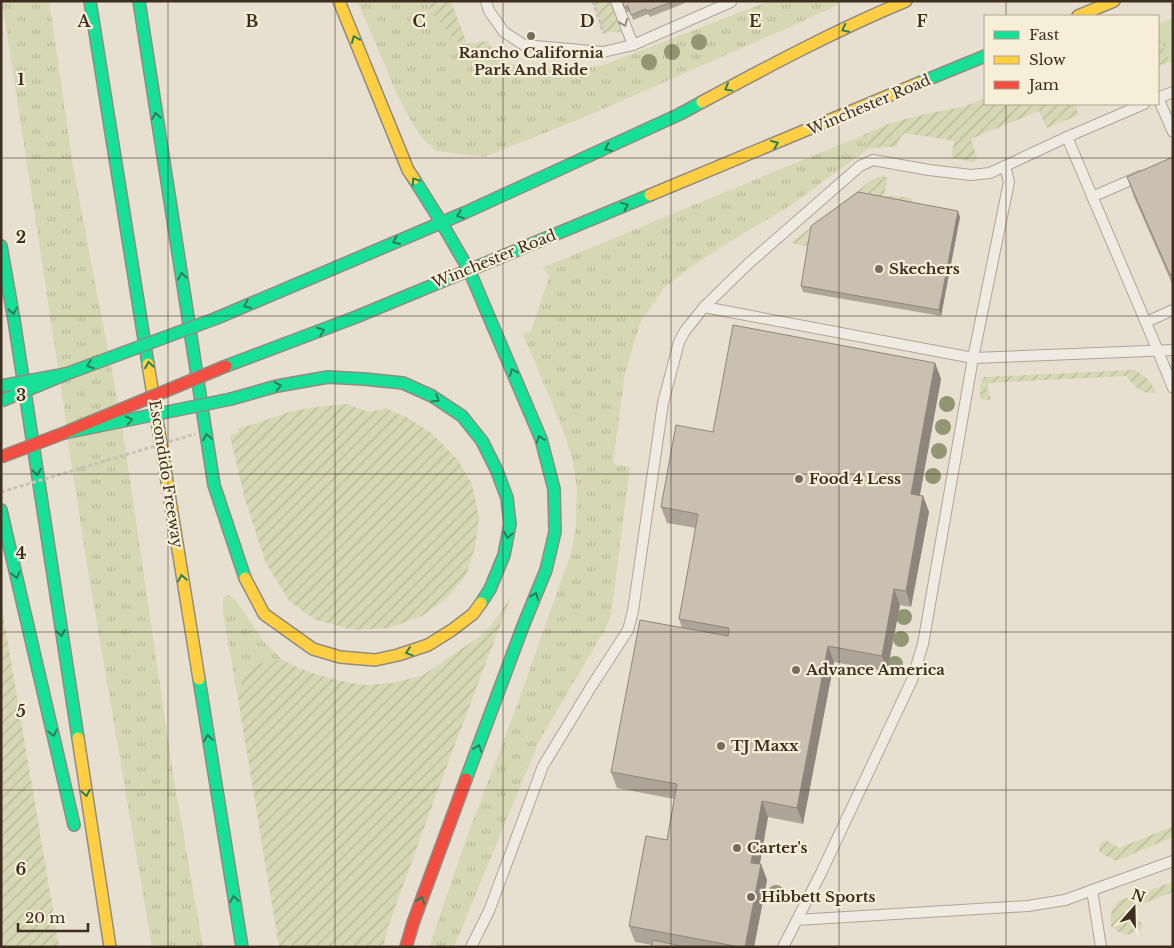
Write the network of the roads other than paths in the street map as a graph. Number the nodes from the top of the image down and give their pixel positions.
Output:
1 (90, 1) edge
2 (139, 1) edge
3 (339, 1) edge
4 (486, 1) edge
5 (616, 1) edge
6 (872, 1) edge
7 (906, 1) edge
8 (1114, 1) edge
9 (732, 2) edge
10 (877, 13) junction
11 (1080, 15) edge
12 (632, 44) junction
13 (984, 56) edge
14 (1173, 92) edge
15 (1159, 98) edge
16 (1159, 100) edge
17 (1142, 105) edge
18 (1173, 132) edge
19 (1067, 137) junction
20 (1005, 166) junction
21 (1146, 173) edge
22 (1092, 197) junction
23 (441, 222) junction
24 (1, 246) edge
25 (469, 270) junction
26 (704, 307) junction
27 (1173, 310) edge
28 (1146, 322) junction
29 (1173, 350) edge
30 (1158, 351) junction
31 (973, 358) junction
32 (66, 374) junction
33 (1, 386) edge
34 (1173, 388) edge
35 (1, 401) edge
36 (64, 433) junction
37 (1, 457) edge
38 (1, 510) edge
39 (78, 840) dead end
40 (1173, 861) edge
41 (1092, 890) junction
42 (91, 898) dead end
43 (797, 920) junction
44 (103, 947) edge
45 (110, 947) edge
46 (242, 947) edge
47 (406, 947) edge
48 (471, 947) edge
49 (783, 947) edge
50 (1101, 947) edge

46 -> 1 main road, Escondido Freeway
36 -> 2 main road, bridge
23 -> 3 main road
4 - 12 lane
5 -> 12 lane
6 - 10 lane
7 - 10 main road
8 - 11 main road
9 - 12 lane
10 -> 23 main road
25 -> 13 main road, Winchester Road
14 - 15 lane
16 - 18 lane
17 - 19 lane
19 - 20 lane
19 - 22 lane
20 - 26 lane
20 - 31 lane
21 - 22 lane
22 - 28 lane
23 - 25 main road
23 -> 32 main road, bridge
24 -> 45 main road
36 -> 25 main road, Winchester Road, bridge
47 -> 25 main road
26 - 31 lane
26 - 48 lane
27 - 28 lane
28 - 30 lane
29 - 30 lane
30 - 31 lane
30 - 34 lane
31 - 43 lane
32 - 33 main road, bridge
32 - 35 main road, bridge
36 - 37 main road, Winchester Road, bridge
38 -> 39 main road
40 - 41 lane
41 - 43 lane
41 - 50 lane
42 - 44 main road
43 - 49 lane

